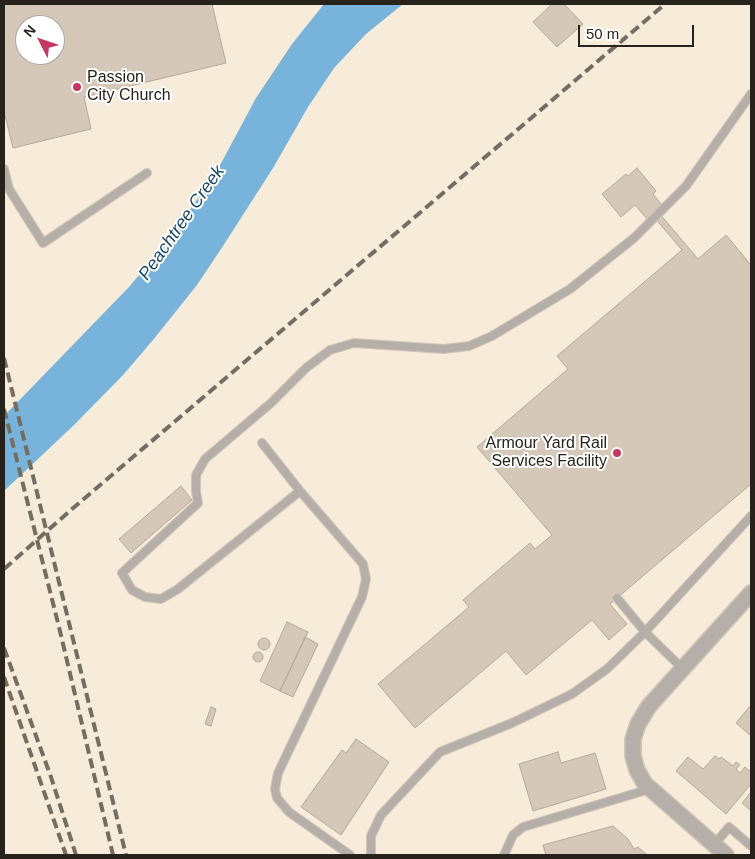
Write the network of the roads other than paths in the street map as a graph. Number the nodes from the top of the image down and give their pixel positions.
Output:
1 (751, 94) edge
2 (4, 169) edge
3 (148, 173) dead end
4 (262, 443) dead end
5 (300, 491) junction
6 (751, 516) edge
7 (751, 593) edge
8 (617, 598) dead end
9 (645, 632) junction
10 (682, 669) junction
11 (650, 790) junction
12 (751, 846) edge
13 (720, 850) edge
14 (350, 855) edge
15 (371, 855) edge
16 (504, 855) edge

1 - 5 lane
2 - 3 lane
4 - 5 lane
5 - 14 lane
6 - 9 lane
7 - 10 street
8 - 9 lane
9 - 10 lane
9 - 15 lane
10 - 11 street
11 - 13 street
11 - 16 lane
12 - 13 lane

